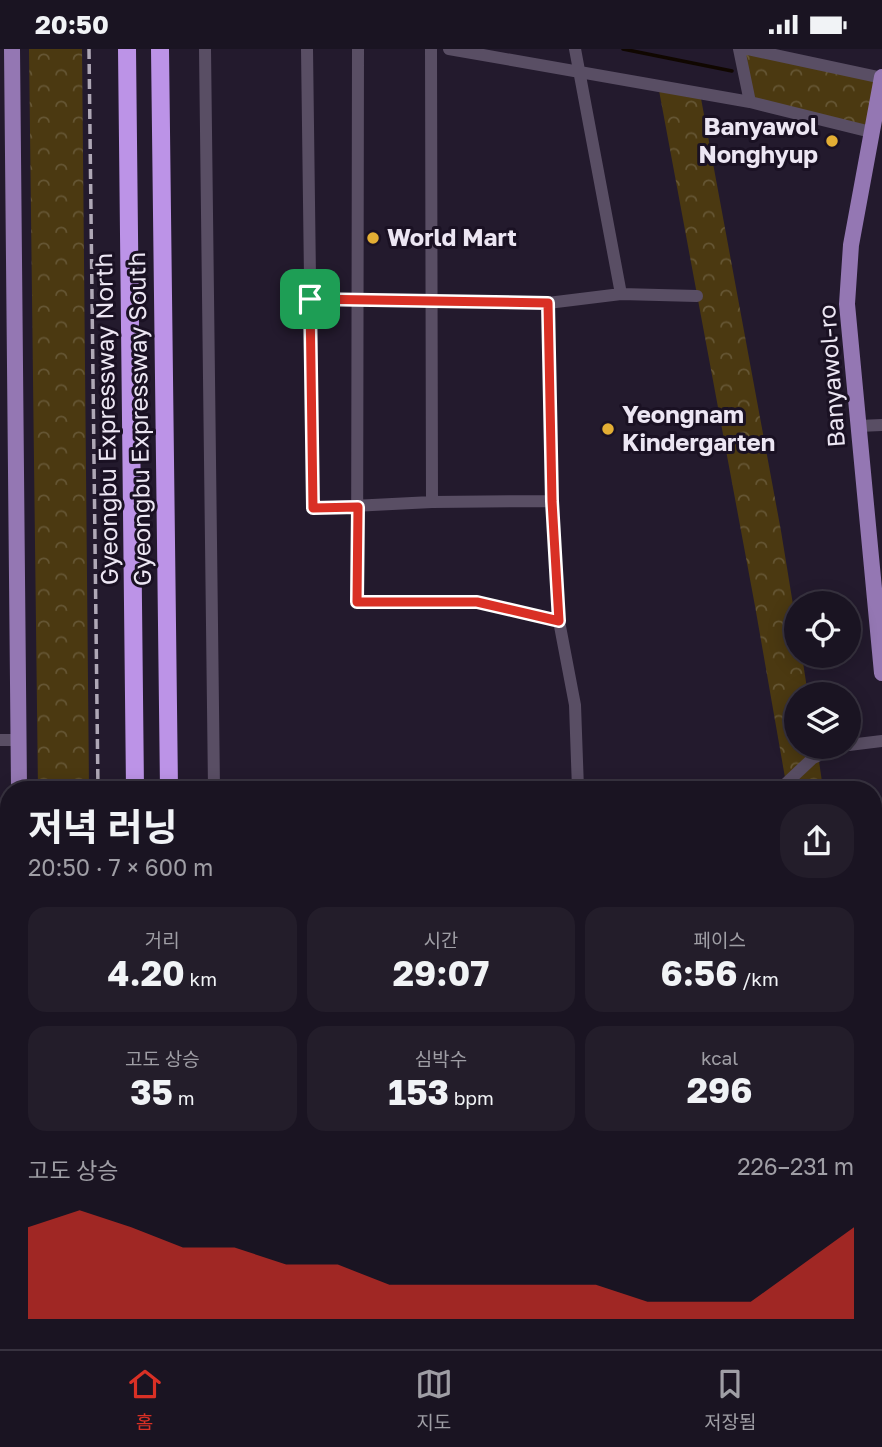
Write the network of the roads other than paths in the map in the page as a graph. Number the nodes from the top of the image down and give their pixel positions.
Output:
1 (12, 49) edge
2 (127, 49) edge
3 (160, 49) edge
4 (205, 49) edge
5 (307, 49) edge
6 (358, 49) edge
7 (431, 49) edge
8 (449, 49) edge
9 (575, 49) edge
10 (739, 49) edge
11 (747, 49) edge
12 (579, 72) junction
13 (882, 77) edge
14 (750, 101) junction
15 (871, 132) junction
16 (621, 294) junction
17 (697, 296) dead end
18 (310, 299) junction
19 (358, 300) junction
20 (432, 300) junction
21 (548, 303) junction
22 (882, 425) edge
23 (858, 426) junction
24 (552, 501) junction
25 (432, 502) junction
26 (358, 507) junction
27 (559, 621) junction
28 (882, 673) edge
29 (0, 740) edge
30 (18, 740) junction
31 (882, 741) edge
32 (861, 744) edge
33 (812, 759) edge
34 (19, 781) edge
35 (135, 781) edge
36 (169, 781) edge
37 (214, 781) edge
38 (578, 781) edge
39 (789, 781) edge

1 - 30 main road
2 - 35 highway, Gyeongbu Expressway North
3 - 36 highway, Gyeongbu Expressway South
4 - 37 street
5 - 18 street
6 - 19 street
7 - 20 street
8 - 12 street
9 - 12 street
10 - 14 street
11 - 13 street
12 - 14 street
12 - 16 street
13 - 15 main road, Banyawol-ro
14 - 15 street
15 - 23 main road, Banyawol-ro
16 - 17 street
16 - 21 street
18 - 19 street
18 - 26 street
19 - 20 street
19 - 26 street
20 - 21 street
20 - 25 street
21 - 24 street
22 - 23 street
23 - 28 main road, Banyawol-ro
24 - 25 street
24 - 27 street
25 - 26 street
26 - 27 street
27 - 38 street
29 - 30 street
30 - 34 main road
31 - 32 street
33 - 39 street

